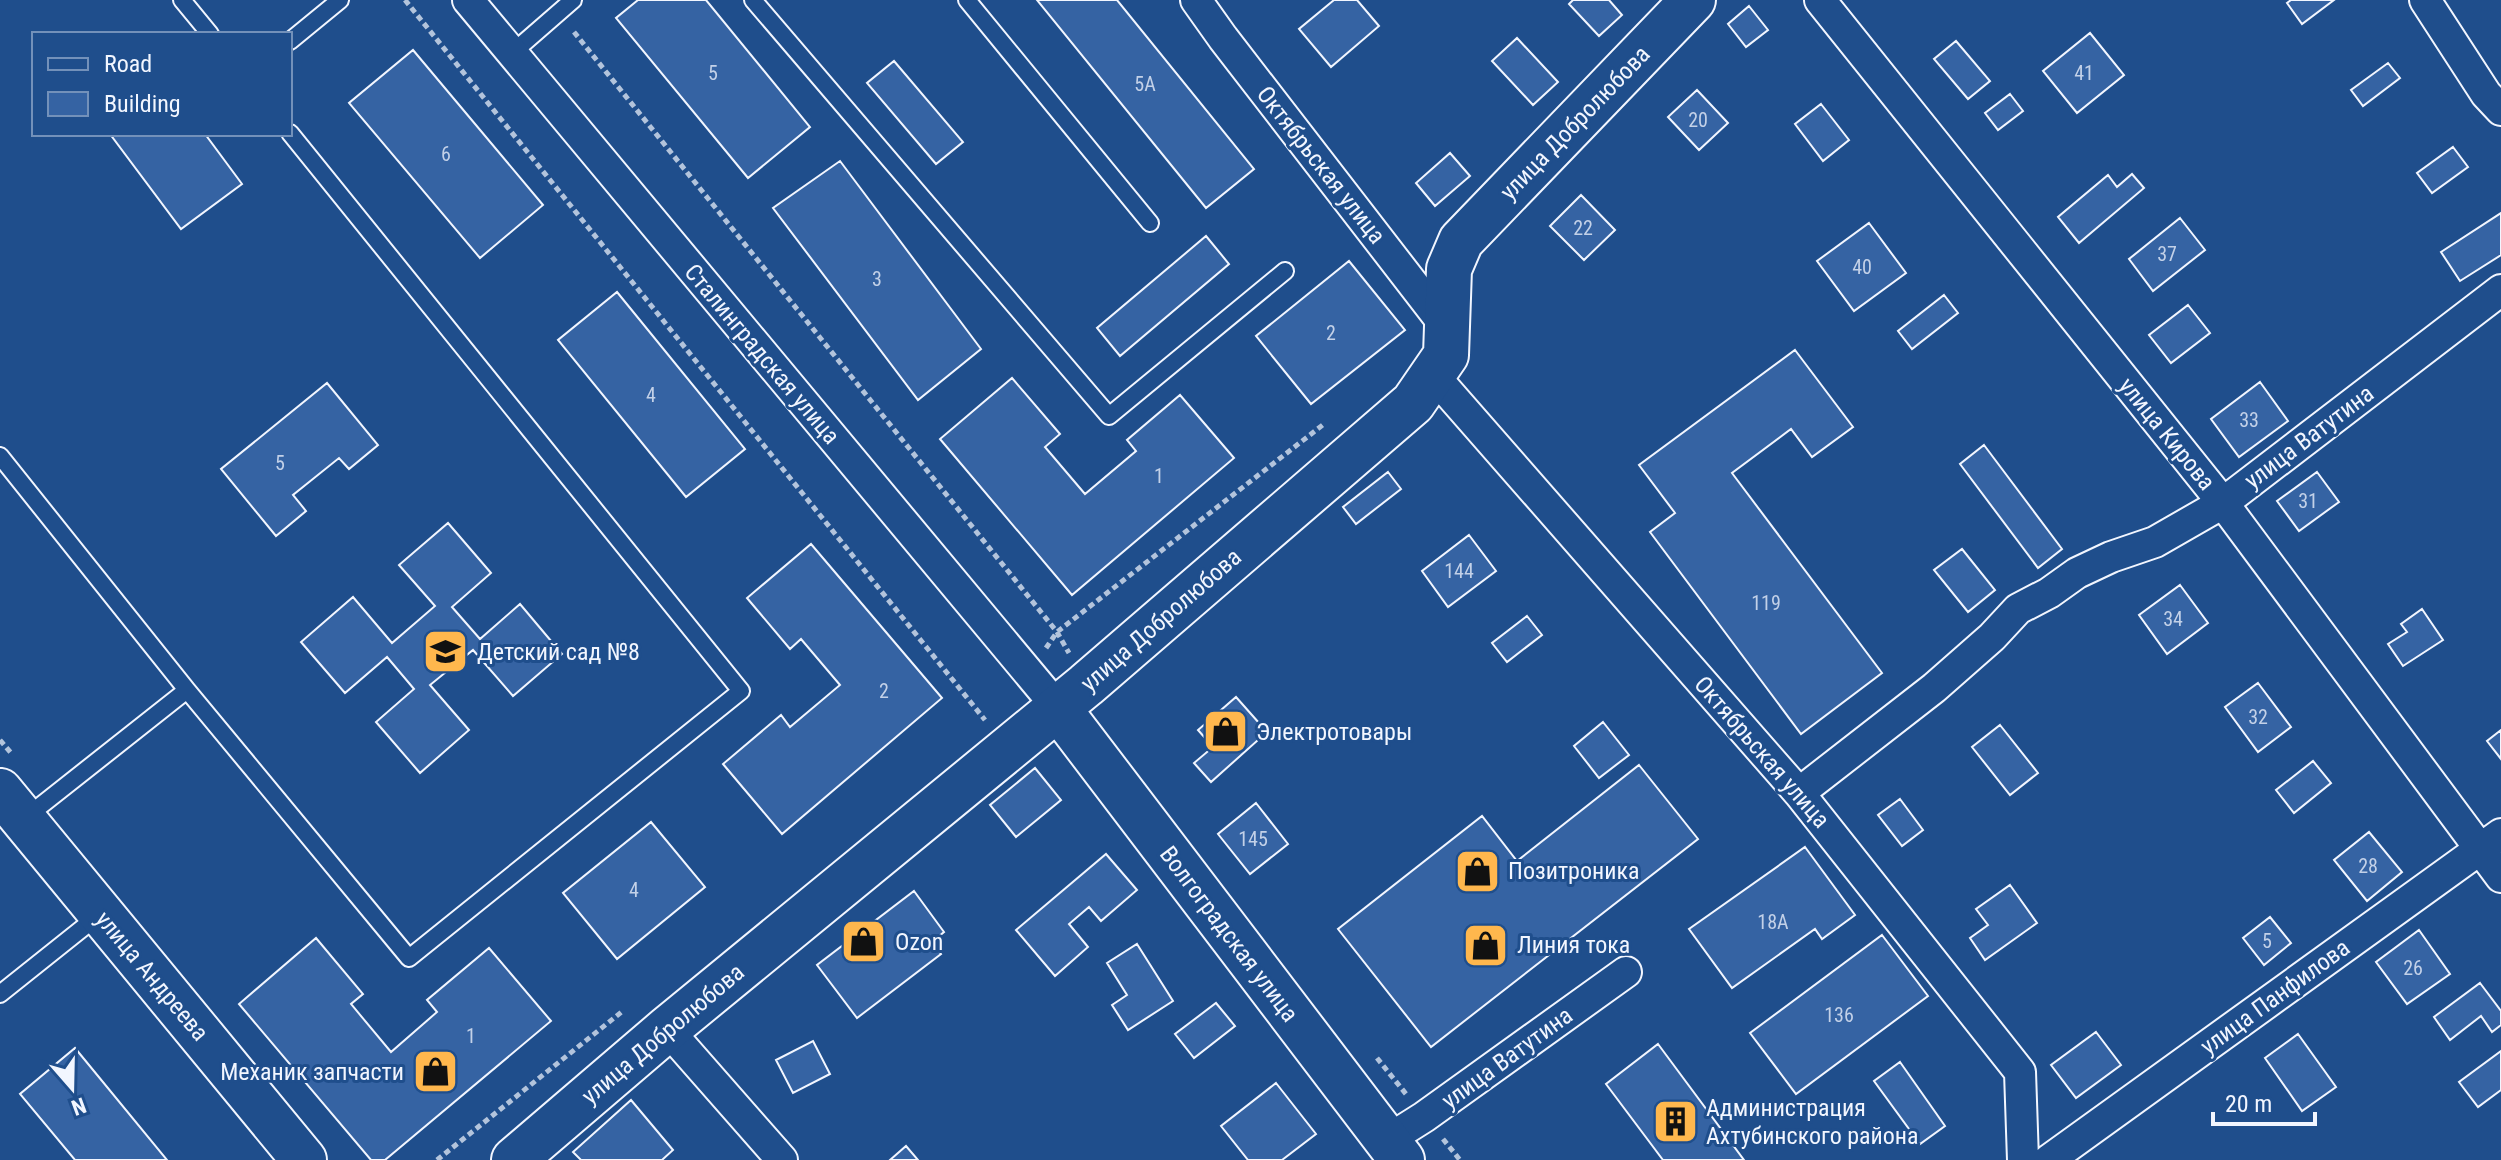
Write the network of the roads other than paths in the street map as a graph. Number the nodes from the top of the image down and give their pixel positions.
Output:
1 (182, 0) edge
2 (340, 0) edge
3 (468, 0) edge
4 (573, 0) edge
5 (753, 0) edge
6 (967, 0) edge
7 (1196, 0) edge
8 (1693, 0) edge
9 (1820, 0) edge
10 (2425, 0) edge
11 (208, 32) edge
12 (292, 39) edge
13 (511, 54) junction
14 (2501, 110) edge
15 (292, 135) edge
16 (1150, 223) dead end
17 (1285, 271) dead end
18 (2501, 290) edge
19 (1447, 328) junction
20 (1434, 376) junction
21 (0, 456) edge
22 (2223, 503) junction
23 (187, 690) junction
24 (1072, 696) junction
25 (1799, 793) junction
26 (12, 805) edge
27 (2491, 842) edge
28 (2501, 877) edge
29 (101, 914) junction
30 (1626, 972) dead end
31 (0, 994) edge
32 (667, 1029) junction
33 (1394, 1150) edge
34 (304, 1160) edge
35 (514, 1160) edge
36 (782, 1160) edge
37 (2023, 1160) edge
38 (2049, 1160) edge

1 - 11 lane
2 - 12 lane
3 - 13 street, Сталинградская улица
4 - 13 lane
5 - 17 lane
6 - 16 lane
7 - 19 street, Октябрьская улица
8 - 19 street, улица Добролюбова
9 - 22 street, улица Кирова
10 - 14 street
13 - 24 street, Сталинградская улица
15 - 23 lane
18 - 22 street, улица Ватутина
19 - 20 street, улица Добролюбова
20 - 24 street, улица Добролюбова
20 - 25 street, Октябрьская улица
21 - 23 lane
22 - 25 street, улица Ватутина
22 - 27 street, улица Кирова
23 - 26 lane
24 - 32 street, улица Добролюбова
24 - 33 street, Волгоградская улица
25 - 37 street, Октябрьская улица
26 - 29 street, улица Андреева
27 - 28 street, улица Кирова
27 - 38 street, улица Панфилова
29 - 31 lane
29 - 34 street, улица Андреева
30 - 33 street, улица Ватутина
32 - 35 street, улица Добролюбова
32 - 36 street

